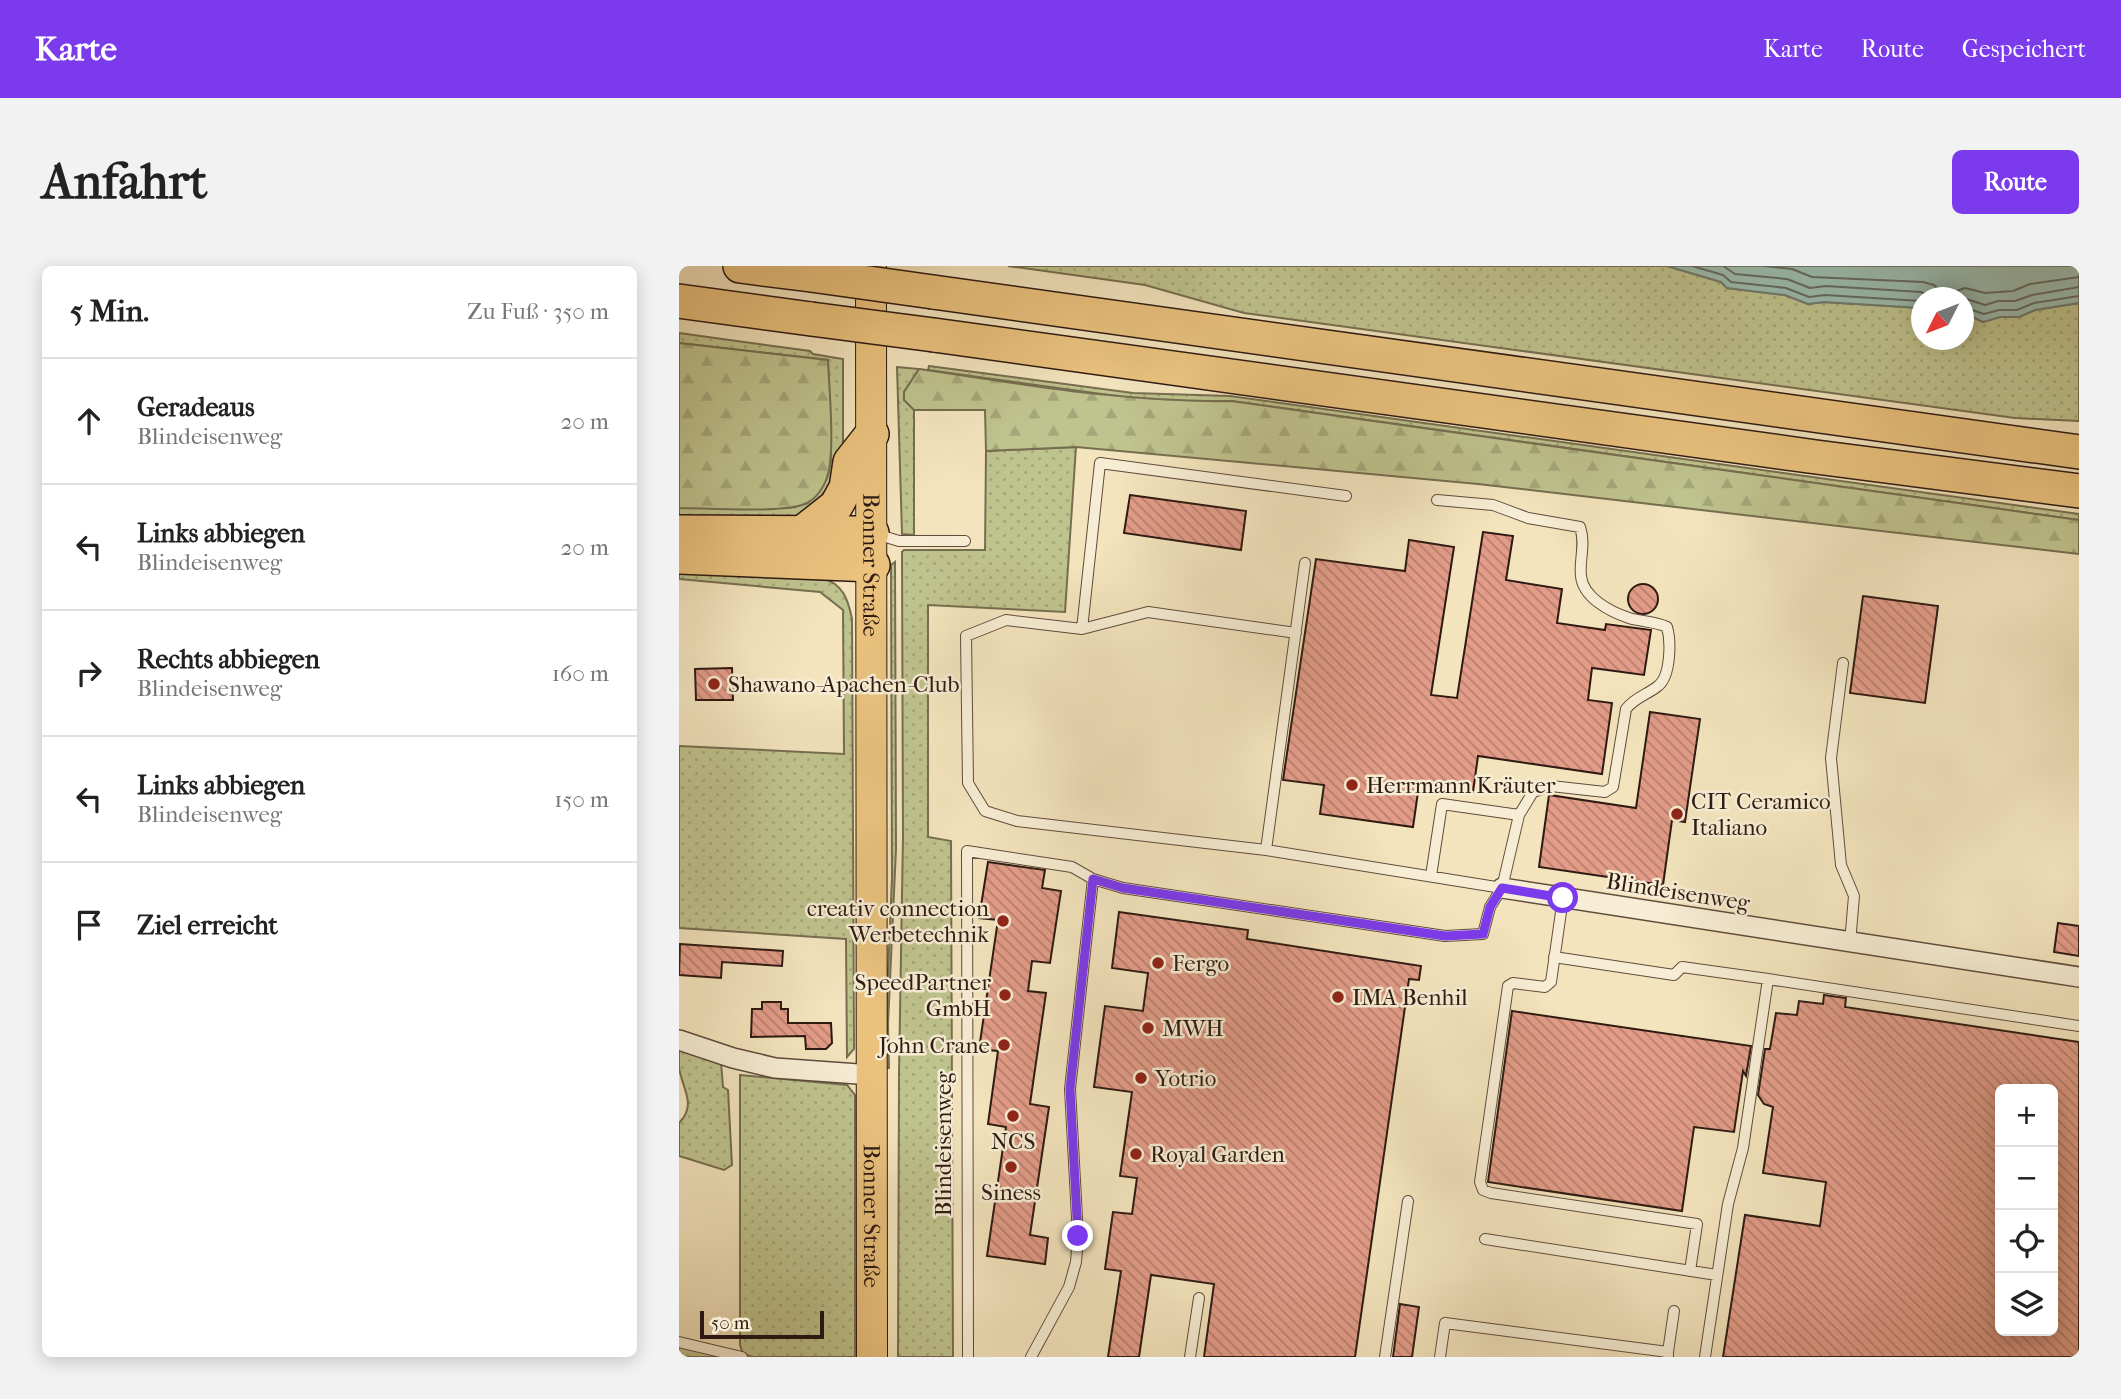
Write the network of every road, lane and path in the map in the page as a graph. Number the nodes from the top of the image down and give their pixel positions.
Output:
1 (740, 266) edge
2 (871, 266) edge
3 (679, 301) edge
4 (738, 309) junction
5 (679, 316) edge
6 (872, 434) junction
7 (2079, 452) edge
8 (2079, 491) edge
9 (1346, 496) dead end
10 (1437, 500) dead end
11 (679, 532) edge
12 (803, 532) junction
13 (965, 541) dead end
14 (883, 549) junction
15 (679, 557) edge
16 (1305, 563) dead end
17 (1082, 629) junction
18 (1296, 633) junction
19 (1843, 663) dead end
20 (1519, 816) junction
21 (1266, 850) junction
22 (1431, 876) junction
23 (1093, 879) junction
24 (1502, 888) junction
25 (1563, 898) junction
26 (1850, 943) junction
27 (1555, 957) junction
28 (2079, 977) edge
29 (1767, 979) junction
30 (2079, 1026) edge
31 (679, 1040) edge
32 (871, 1075) junction
33 (1408, 1201) dead end
34 (1485, 1239) dead end
35 (1690, 1271) junction
36 (1717, 1275) junction
37 (1199, 1298) dead end
38 (1674, 1311) dead end
39 (679, 1342) edge
40 (1668, 1355) edge
41 (742, 1357) edge
42 (872, 1357) edge
43 (968, 1357) edge
44 (1031, 1357) edge
45 (1190, 1357) edge
46 (1385, 1357) edge
47 (1440, 1357) edge
48 (1705, 1357) edge

1 - 7 highway, bridge
2 - 6 main road, Bonner Straße
3 - 4 highway
4 - 5 highway
4 - 8 highway, bridge
6 - 12 highway
6 - 14 main road, Bonner Straße
9 - 17 lane
10 - 20 lane
11 - 12 highway
12 - 14 highway
13 - 14 lane
14 - 15 highway
14 - 32 main road, Bonner Straße
16 - 18 lane
17 - 18 lane
17 - 21 lane
18 - 21 lane
19 - 26 lane
20 - 22 lane
20 - 24 lane
21 - 22 lane
22 - 24 lane
23 - 24 lane, Blindeisenweg
23 - 43 lane, Blindeisenweg
23 - 44 lane
24 - 25 street, Blindeisenweg
25 - 26 street, Blindeisenweg
25 - 27 lane
26 - 28 street, Blindeisenweg
27 - 29 lane
27 - 35 lane
29 - 30 lane
29 - 36 lane
31 - 32 street
32 - 42 main road, Bonner Straße
33 - 46 lane
34 - 35 lane
35 - 36 lane
36 - 48 lane
37 - 45 lane
38 - 40 lane
39 - 41 lane
40 - 47 lane

